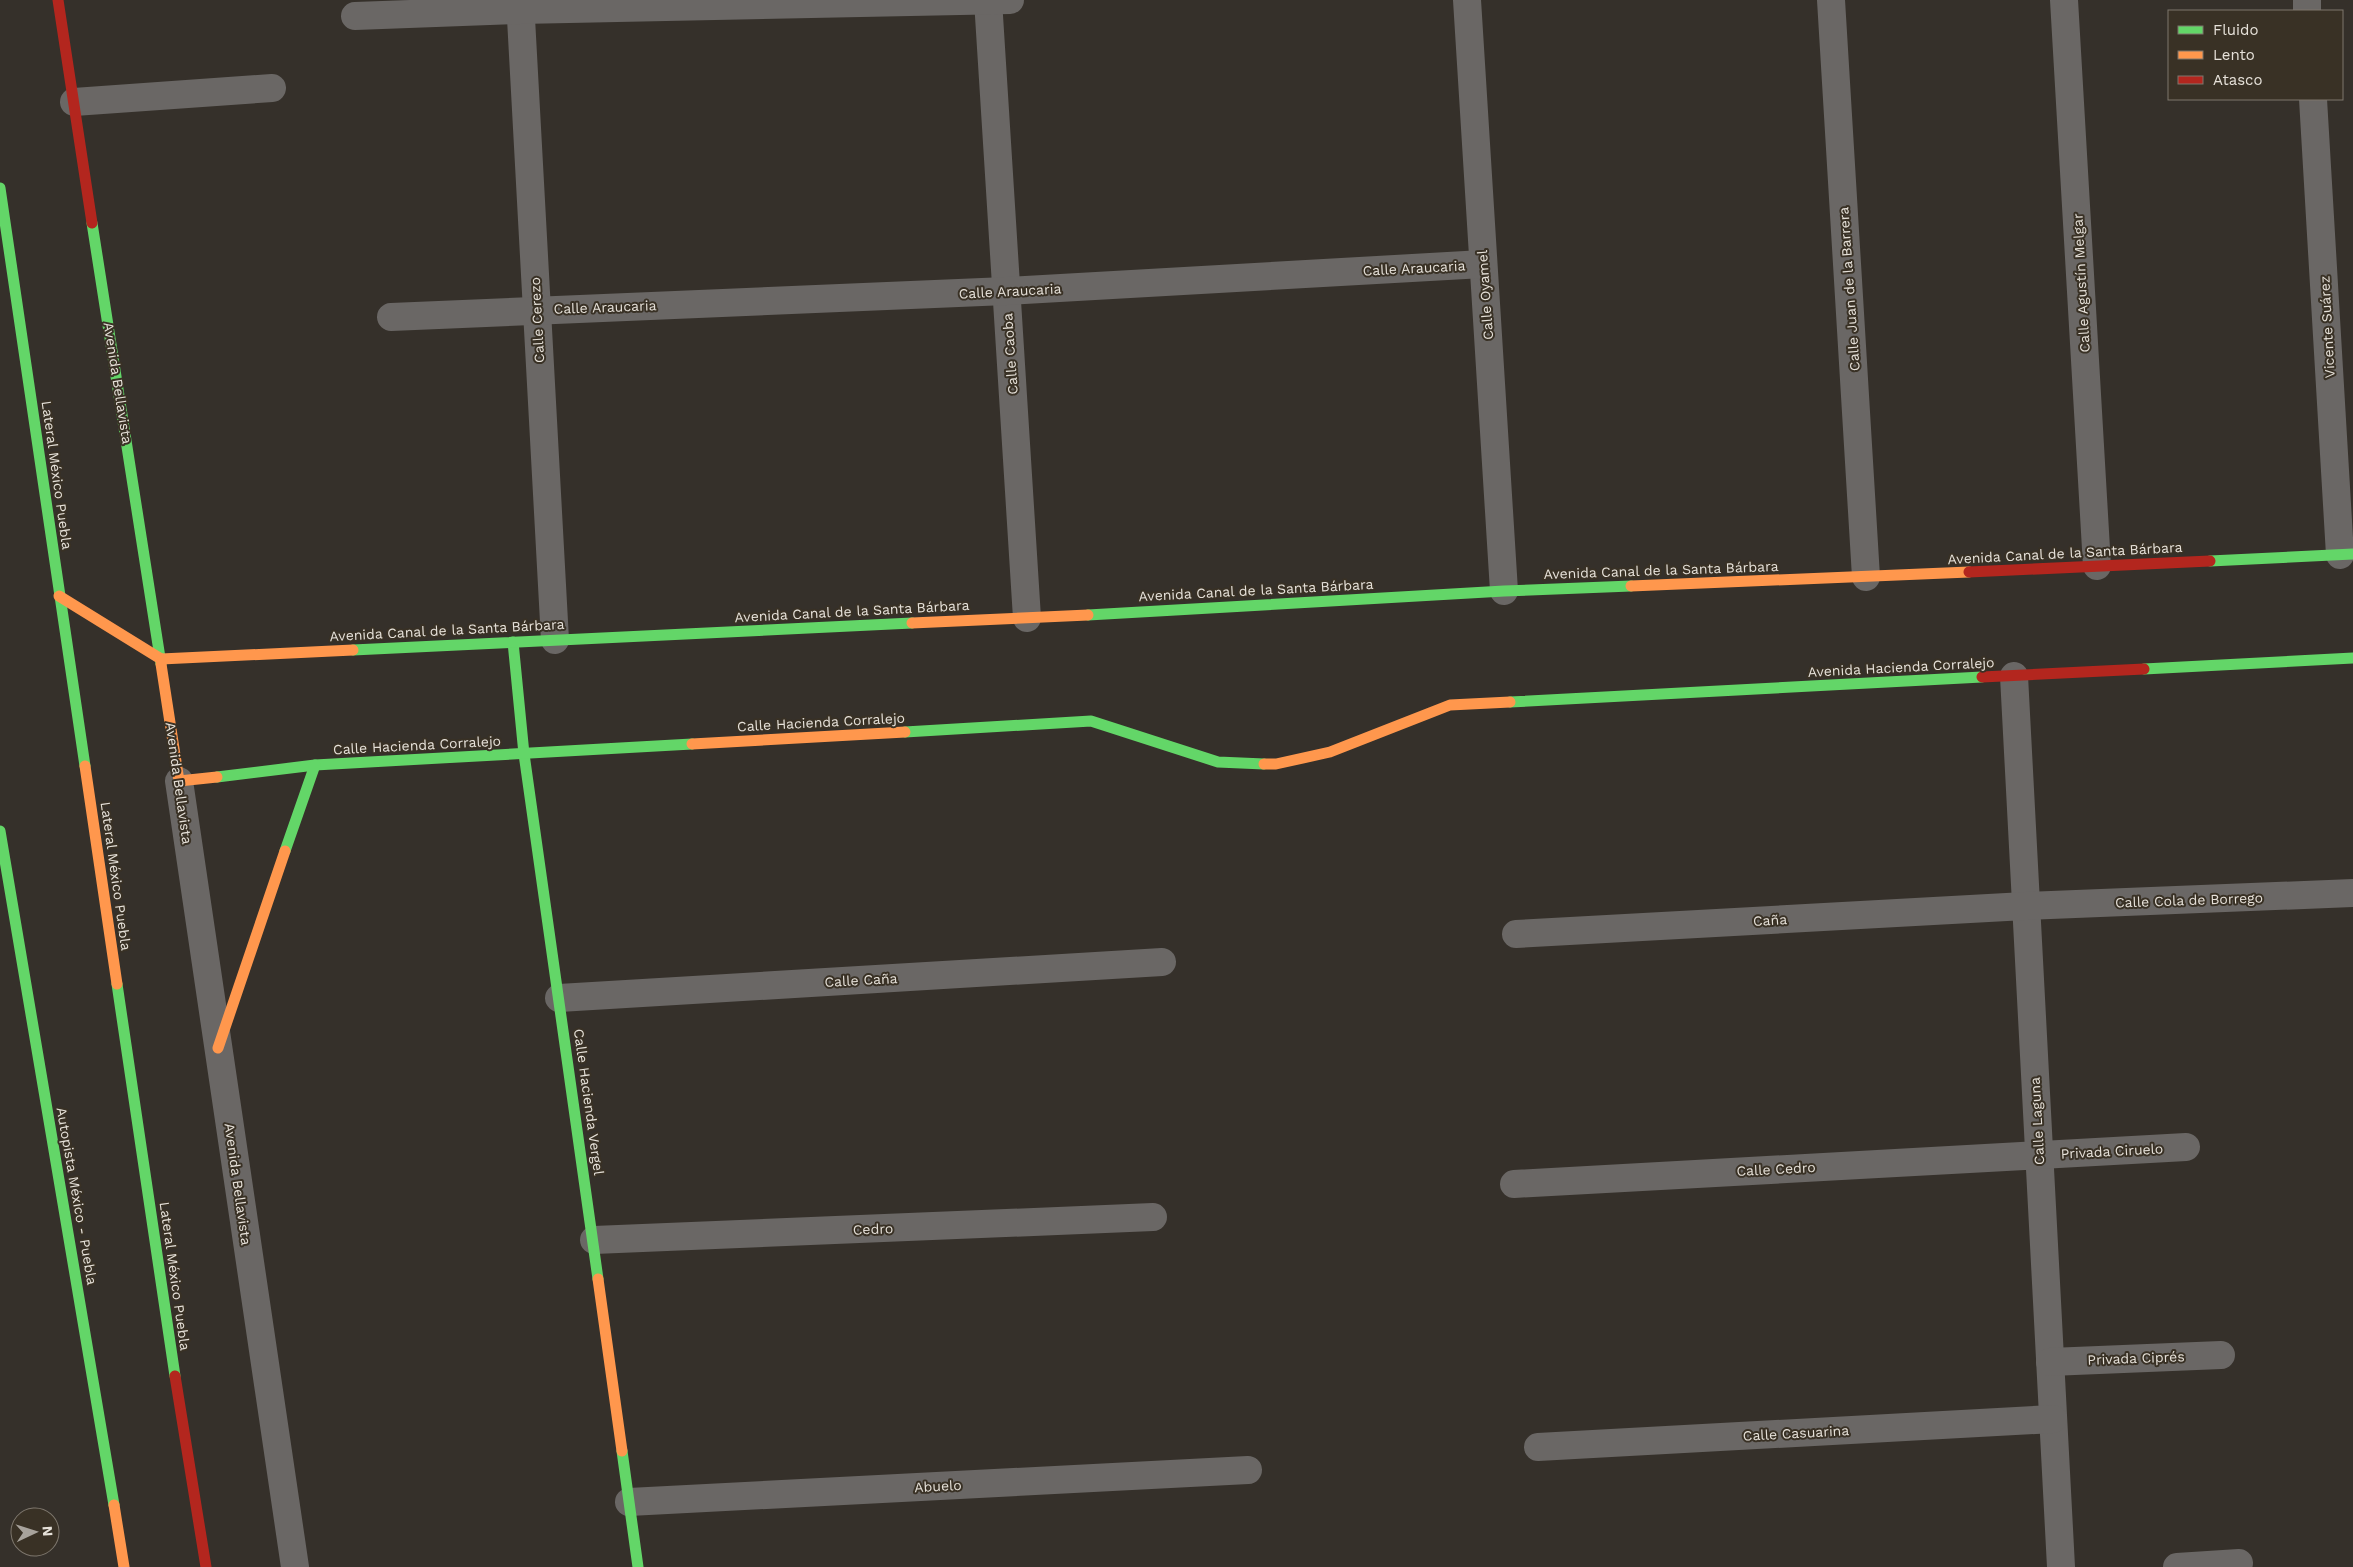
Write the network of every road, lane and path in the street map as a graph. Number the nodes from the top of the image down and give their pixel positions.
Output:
1 (58, 0) edge
2 (996, 0) edge
3 (1467, 0) edge
4 (1831, 0) edge
5 (2064, 0) edge
6 (520, 5) edge
7 (354, 16) dead end
8 (272, 88) dead end
9 (2313, 100) edge
10 (74, 102) junction
11 (0, 188) edge
12 (1483, 264) junction
13 (1006, 291) junction
14 (537, 309) junction
15 (391, 317) dead end
16 (2347, 555) edge
17 (2097, 566) junction
18 (1866, 577) junction
19 (1504, 591) junction
20 (59, 596) junction
21 (1026, 618) junction
22 (555, 640) junction
23 (513, 642) junction
24 (2353, 658) edge
25 (161, 659) junction
26 (2014, 676) junction
27 (1450, 705) joint
28 (524, 754) junction
29 (315, 766) junction
30 (178, 781) junction
31 (0, 831) edge
32 (2353, 893) edge
33 (2025, 906) junction
34 (1516, 934) dead end
35 (1162, 962) dead end
36 (559, 998) junction
37 (218, 1048) junction
38 (2186, 1148) dead end
39 (2039, 1155) junction
40 (1514, 1184) dead end
41 (1153, 1217) dead end
42 (594, 1240) junction
43 (2221, 1355) dead end
44 (2050, 1362) junction
45 (2053, 1419) junction
46 (1538, 1447) dead end
47 (1248, 1470) dead end
48 (629, 1502) junction
49 (2239, 1563) dead end
50 (124, 1567) edge
51 (206, 1567) edge
52 (295, 1567) edge
53 (638, 1567) edge
54 (2062, 1567) edge
55 (2177, 1567) edge

1 - 10 main road, Avenida Bellavista
2 - 6 street
2 - 13 street, Calle Caoba
3 - 12 street, Calle Oyamel
4 - 18 street, Calle Juan de la Barrera
5 - 17 street, Calle Agustín Melgar
6 - 7 street
6 - 14 street, Calle Cerezo
8 - 10 street
9 - 16 street, Vicente Suárez
10 - 25 main road, Avenida Bellavista
11 - 20 main road, Lateral México Puebla
12 - 13 street, Calle Araucaria
12 - 19 street, Calle Oyamel
13 - 14 street, Calle Araucaria
13 - 21 street, Calle Caoba
14 - 15 street, Calle Araucaria
14 - 22 street, Calle Cerezo
16 - 17 main road, Avenida Canal de la Santa Bárbara
17 - 18 main road, Avenida Canal de la Santa Bárbara
18 - 19 main road, Avenida Canal de la Santa Bárbara
19 - 21 main road, Avenida Canal de la Santa Bárbara
20 - 25 main road
20 - 51 main road, Lateral México Puebla
21 - 22 main road, Avenida Canal de la Santa Bárbara
22 - 23 main road, Avenida Canal de la Santa Bárbara
23 - 25 main road, Avenida Canal de la Santa Bárbara
23 - 28 main road, Calle Hacienda Vergel
24 - 26 main road, Avenida Hacienda Corralejo
25 - 30 main road, Avenida Bellavista
26 - 27 main road, Avenida Hacienda Corralejo
26 - 33 street, Calle Laguna
27 - 28 main road, Calle Hacienda Corralejo
28 - 29 main road, Calle Hacienda Corralejo
28 - 36 main road, Calle Hacienda Vergel
29 - 30 main road, Calle Hacienda Corralejo
29 - 37 main road
30 - 37 street, Avenida Bellavista
31 - 50 main road, Autopista México - Puebla
32 - 33 street, Calle Cola de Borrego
33 - 34 street, Caña
33 - 39 street, Calle Laguna
35 - 36 street, Calle Caña
36 - 42 main road, Calle Hacienda Vergel
37 - 52 street, Avenida Bellavista
38 - 39 street, Privada Ciruelo
39 - 40 street, Calle Cedro
39 - 44 street, Calle Laguna
41 - 42 street, Cedro
42 - 48 main road, Calle Hacienda Vergel
43 - 44 street, Privada Ciprés
44 - 45 street, Calle Laguna
45 - 46 street, Calle Casuarina
45 - 54 street, Calle Laguna
47 - 48 street, Abuelo
48 - 53 main road, Calle Hacienda Vergel
49 - 55 street

